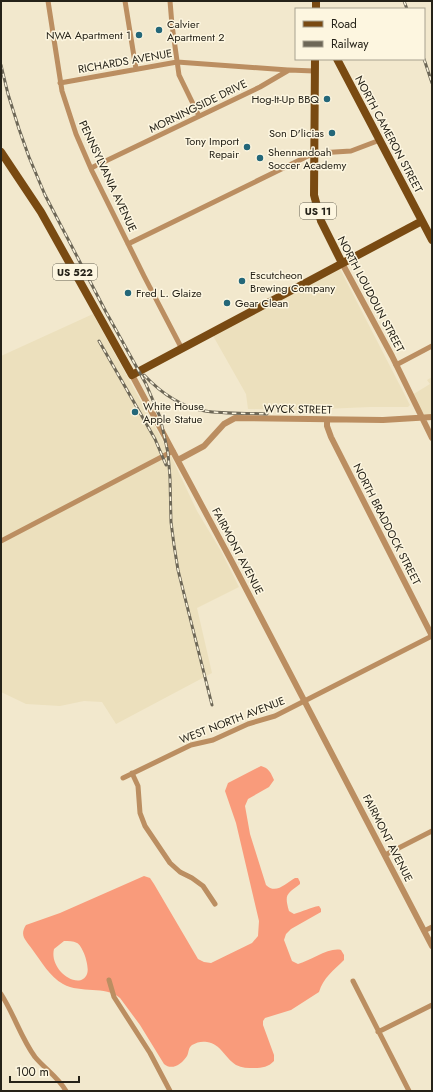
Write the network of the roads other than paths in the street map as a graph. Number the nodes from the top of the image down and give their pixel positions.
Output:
1 (48, 1) edge
2 (125, 1) edge
3 (170, 1) edge
4 (315, 60) edge
5 (338, 60) edge
6 (177, 62) junction
7 (136, 70) junction
8 (289, 70) junction
9 (314, 71) junction
10 (60, 83) junction
11 (199, 116) junction
12 (380, 140) junction
13 (1, 152) edge
14 (314, 154) junction
15 (91, 168) junction
16 (422, 221) junction
17 (432, 240) edge
18 (128, 244) junction
19 (342, 263) junction
20 (432, 346) edge
21 (182, 349) junction
22 (396, 365) junction
23 (132, 375) junction
24 (432, 417) edge
25 (421, 418) junction
26 (327, 420) junction
27 (432, 438) edge
28 (173, 451) junction
29 (178, 460) junction
30 (1, 541) edge
31 (432, 636) edge
32 (304, 702) junction
33 (132, 773) junction
34 (123, 778) dead end
35 (432, 831) edge
36 (385, 855) junction
37 (215, 904) dead end
38 (432, 927) edge
39 (424, 930) junction
40 (432, 946) edge
41 (109, 980) dead end
42 (353, 981) dead end
43 (1, 994) edge
44 (432, 1005) edge
45 (378, 1032) junction
46 (66, 1091) edge
47 (170, 1091) edge
48 (409, 1091) edge

1 - 10 street, PENNSYLVANIA AVENUE
2 - 7 street
3 - 6 street
4 - 9 main road, NORTH LOUDOUN STREET / US 11
5 - 12 main road, NORTH CAMERON STREET
6 - 7 street, RICHARDS AVENUE
6 - 8 street, RICHARDS AVENUE
6 - 11 street
7 - 10 street, RICHARDS AVENUE
8 - 9 street
8 - 11 street, MORNINGSIDE DRIVE
9 - 14 main road, NORTH LOUDOUN STREET / US 11
10 - 15 street, PENNSYLVANIA AVENUE
11 - 15 street, MORNINGSIDE DRIVE
12 - 14 street
12 - 16 main road, NORTH CAMERON STREET
13 - 23 main road, FAIRMONT AVENUE / US 522
14 - 18 street
14 - 19 main road, NORTH LOUDOUN STREET / US 11
15 - 18 street, PENNSYLVANIA AVENUE
16 - 17 main road, NORTH CAMERON STREET
16 - 19 main road
18 - 21 street, PENNSYLVANIA AVENUE
19 - 21 main road
19 - 22 street, NORTH LOUDOUN STREET
20 - 22 street
21 - 23 main road
22 - 25 street, NORTH LOUDOUN STREET
23 - 28 street, FAIRMONT AVENUE
24 - 25 street, WYCK STREET
25 - 26 street, WYCK STREET
25 - 27 street, NORTH LOUDOUN STREET
26 - 29 street, WYCK STREET
26 - 31 street, NORTH BRADDOCK STREET
28 - 29 street, FAIRMONT AVENUE
28 - 30 street
29 - 32 street, FAIRMONT AVENUE
31 - 32 street, WEST NORTH AVENUE
32 - 33 street, WEST NORTH AVENUE
32 - 36 street, FAIRMONT AVENUE
33 - 34 street, WEST NORTH AVENUE
33 - 37 street
35 - 36 street
36 - 39 street, FAIRMONT AVENUE
38 - 39 street
39 - 40 street, FAIRMONT AVENUE
41 - 47 street
42 - 45 street
43 - 46 street
44 - 45 street
45 - 48 street

